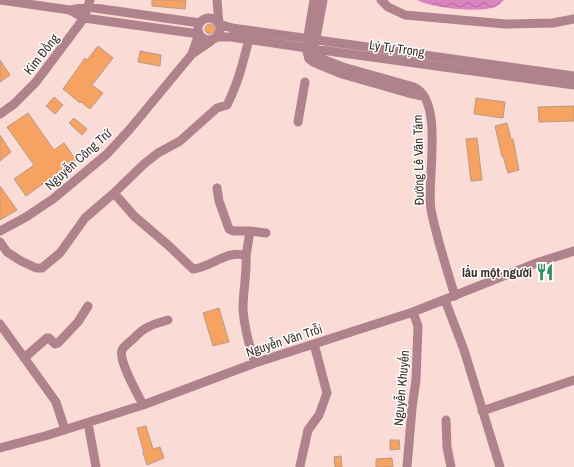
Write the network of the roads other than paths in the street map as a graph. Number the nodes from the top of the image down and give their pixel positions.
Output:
1 (0, 0) edge
2 (314, 0) edge
3 (323, 0) edge
4 (381, 0) edge
5 (217, 2) edge
6 (89, 3) edge
7 (70, 10) junction
8 (84, 18) junction
9 (574, 19) edge
10 (201, 22) junction
11 (219, 24) junction
12 (199, 34) junction
13 (214, 39) junction
14 (249, 39) junction
15 (311, 44) junction
16 (192, 54) junction
17 (574, 76) edge
18 (305, 82) dead end
19 (574, 85) edge
20 (0, 114) edge
21 (298, 122) dead end
22 (217, 188) dead end
23 (114, 193) junction
24 (0, 231) edge
25 (250, 231) junction
26 (266, 233) dead end
27 (0, 242) edge
28 (574, 251) edge
29 (246, 256) junction
30 (455, 296) junction
31 (445, 300) junction
32 (88, 306) dead end
33 (414, 312) junction
34 (168, 320) dead end
35 (0, 324) edge
36 (314, 344) junction
37 (24, 358) junction
38 (255, 363) junction
39 (574, 380) edge
40 (143, 405) junction
41 (482, 411) junction
42 (446, 420) dead end
43 (88, 424) junction
44 (65, 430) junction
45 (0, 448) edge
46 (300, 466) dead end
47 (96, 467) edge
48 (407, 467) edge
49 (451, 467) edge
50 (500, 467) edge

1 - 7 street
2 - 15 street
3 - 15 street
4 - 9 street
5 - 10 street
5 - 11 street
6 - 7 street
6 - 8 street, Kim Đồng
6 - 10 street
7 - 8 street
8 - 12 street
8 - 20 street, Kim Đồng
10 - 11 street
10 - 12 street
11 - 13 street
11 - 15 street, Lý Tự Trọng
12 - 13 street
12 - 16 street, Nguyễn Công Trứ
13 - 14 street, Lý Tự Trọng
13 - 16 street, Nguyễn Công Trứ
14 - 15 street, Lý Tự Trọng
14 - 23 street
15 - 17 street, Lý Tự Trọng
15 - 19 street, Lý Tự Trọng
15 - 30 street, Đường Lê Văn Tám
16 - 24 street, Nguyễn Công Trứ
18 - 21 street
22 - 25 street
23 - 27 street
23 - 29 street
25 - 26 street
25 - 29 street
28 - 30 street, Nguyễn Văn Trỗi
29 - 38 street
30 - 31 street, Nguyễn Văn Trỗi
31 - 33 street, Nguyễn Văn Trỗi
31 - 41 street
32 - 37 street
33 - 36 street, Nguyễn Văn Trỗi
33 - 48 street, Nguyễn Khuyến
34 - 40 street
35 - 37 street
36 - 38 street, Nguyễn Văn Trỗi
36 - 46 street
37 - 44 street
38 - 40 street, Nguyễn Văn Trỗi
39 - 41 street
40 - 43 street, Nguyễn Văn Trỗi
41 - 50 street
42 - 49 street
43 - 44 street, Nguyễn Văn Trỗi
43 - 47 street
44 - 45 street, Nguyễn Văn Trỗi

